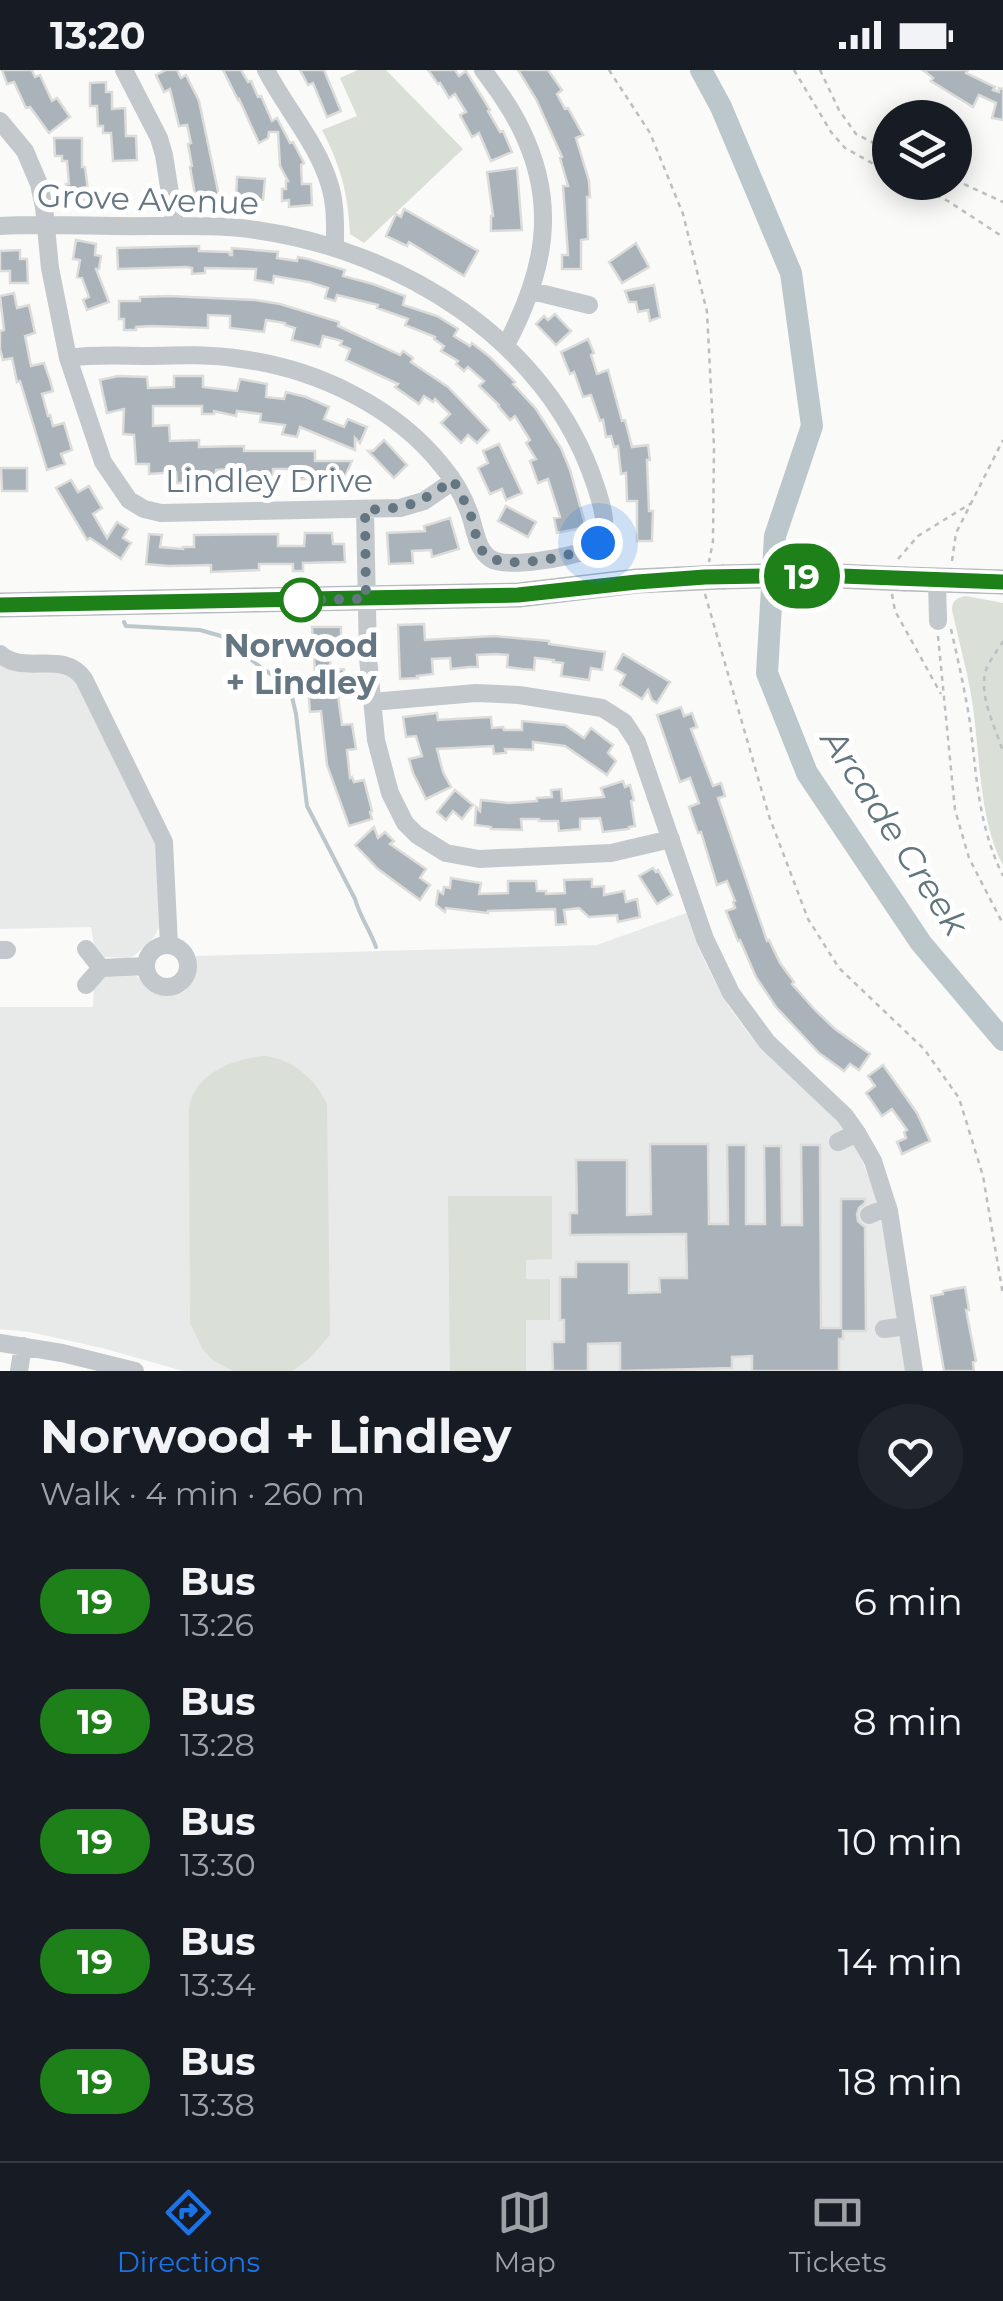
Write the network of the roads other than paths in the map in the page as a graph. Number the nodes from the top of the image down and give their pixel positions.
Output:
1 (124, 70) edge
2 (266, 70) edge
3 (483, 70) edge
4 (0, 120) edge
5 (45, 224) junction
6 (175, 225) junction
7 (0, 226) edge
8 (335, 248) junction
9 (532, 291) junction
10 (588, 306) dead end
11 (506, 345) junction
12 (68, 358) junction
13 (453, 480) junction
14 (365, 510) junction
15 (944, 581) junction
16 (1003, 582) edge
17 (366, 599) junction
18 (0, 606) edge
19 (944, 621) road end
20 (0, 654) edge
21 (372, 702) junction
22 (670, 839) junction
23 (168, 945) junction
24 (86, 949) dead end
25 (146, 966) junction
26 (101, 968) junction
27 (86, 985) dead end
28 (858, 1133) junction
29 (838, 1142) dead end
30 (888, 1206) junction
31 (870, 1215) dead end
32 (907, 1326) junction
33 (884, 1329) dead end
34 (0, 1342) edge
35 (23, 1346) junction
36 (19, 1371) edge
37 (135, 1371) edge
38 (914, 1371) edge

1 - 6 street
2 - 8 street
3 - 9 street
4 - 5 street, Lindley Drive
5 - 6 street, Grove Avenue
5 - 7 street, Grove Avenue
5 - 12 street, Lindley Drive
6 - 8 street, Grove Avenue
8 - 11 street, Grove Avenue
9 - 10 street
9 - 11 street
11 - 13 street, Grove Avenue
12 - 13 street
12 - 14 street, Lindley Drive
13 - 14 street, Lindley Drive
14 - 17 street
15 - 16 main road
15 - 17 main road, bridge
15 - 19 street
17 - 18 main road
17 - 21 street
20 - 23 street
21 - 22 street
21 - 22 street
22 - 28 street
23 - 25 street
23 - 25 street
24 - 26 street
25 - 26 street
26 - 27 street
28 - 29 street
28 - 30 street
30 - 31 street
30 - 32 street
32 - 33 street
32 - 38 street
34 - 35 street
35 - 36 street
35 - 37 street

